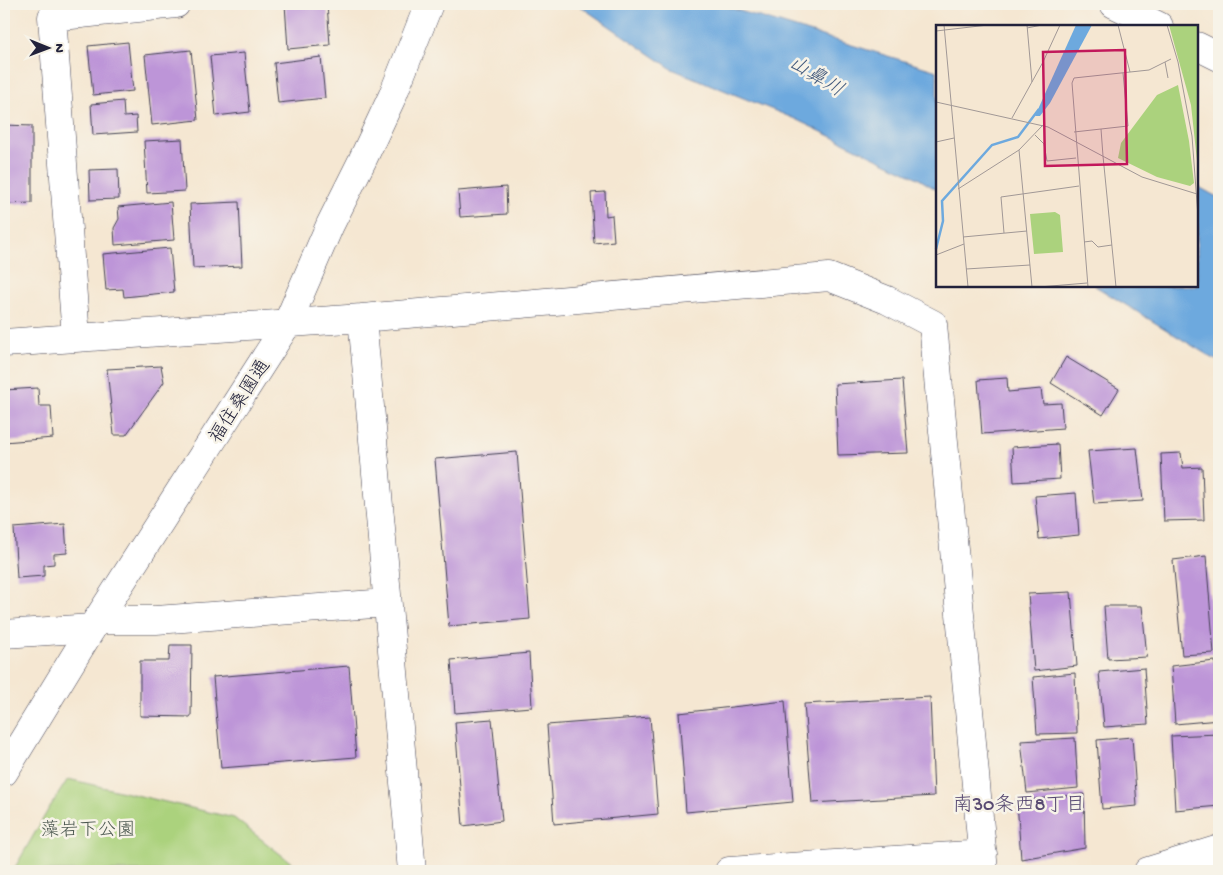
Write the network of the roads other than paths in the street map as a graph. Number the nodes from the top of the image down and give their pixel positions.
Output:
1 (176, 4) edge
2 (429, 4) edge
3 (1114, 4) edge
4 (1156, 25) edge
5 (1198, 46) edge
6 (1219, 57) edge
7 (362, 318) junction
8 (287, 324) junction
9 (76, 337) junction
10 (4, 343) edge
11 (387, 603) junction
12 (95, 624) junction
13 (4, 634) edge
14 (4, 772) edge
15 (1219, 849) edge
16 (984, 863) edge
17 (412, 871) edge
18 (729, 871) edge
19 (1148, 871) edge

1 - 9 street
2 - 8 street, 福住桑園通
3 - 4 street
5 - 6 street
7 - 8 street
7 - 11 street
7 - 16 street
8 - 9 street
8 - 12 street, 福住桑園通
9 - 10 street
11 - 12 street
11 - 17 street
12 - 13 street
12 - 14 street, 福住桑園通
15 - 19 street
16 - 18 street

